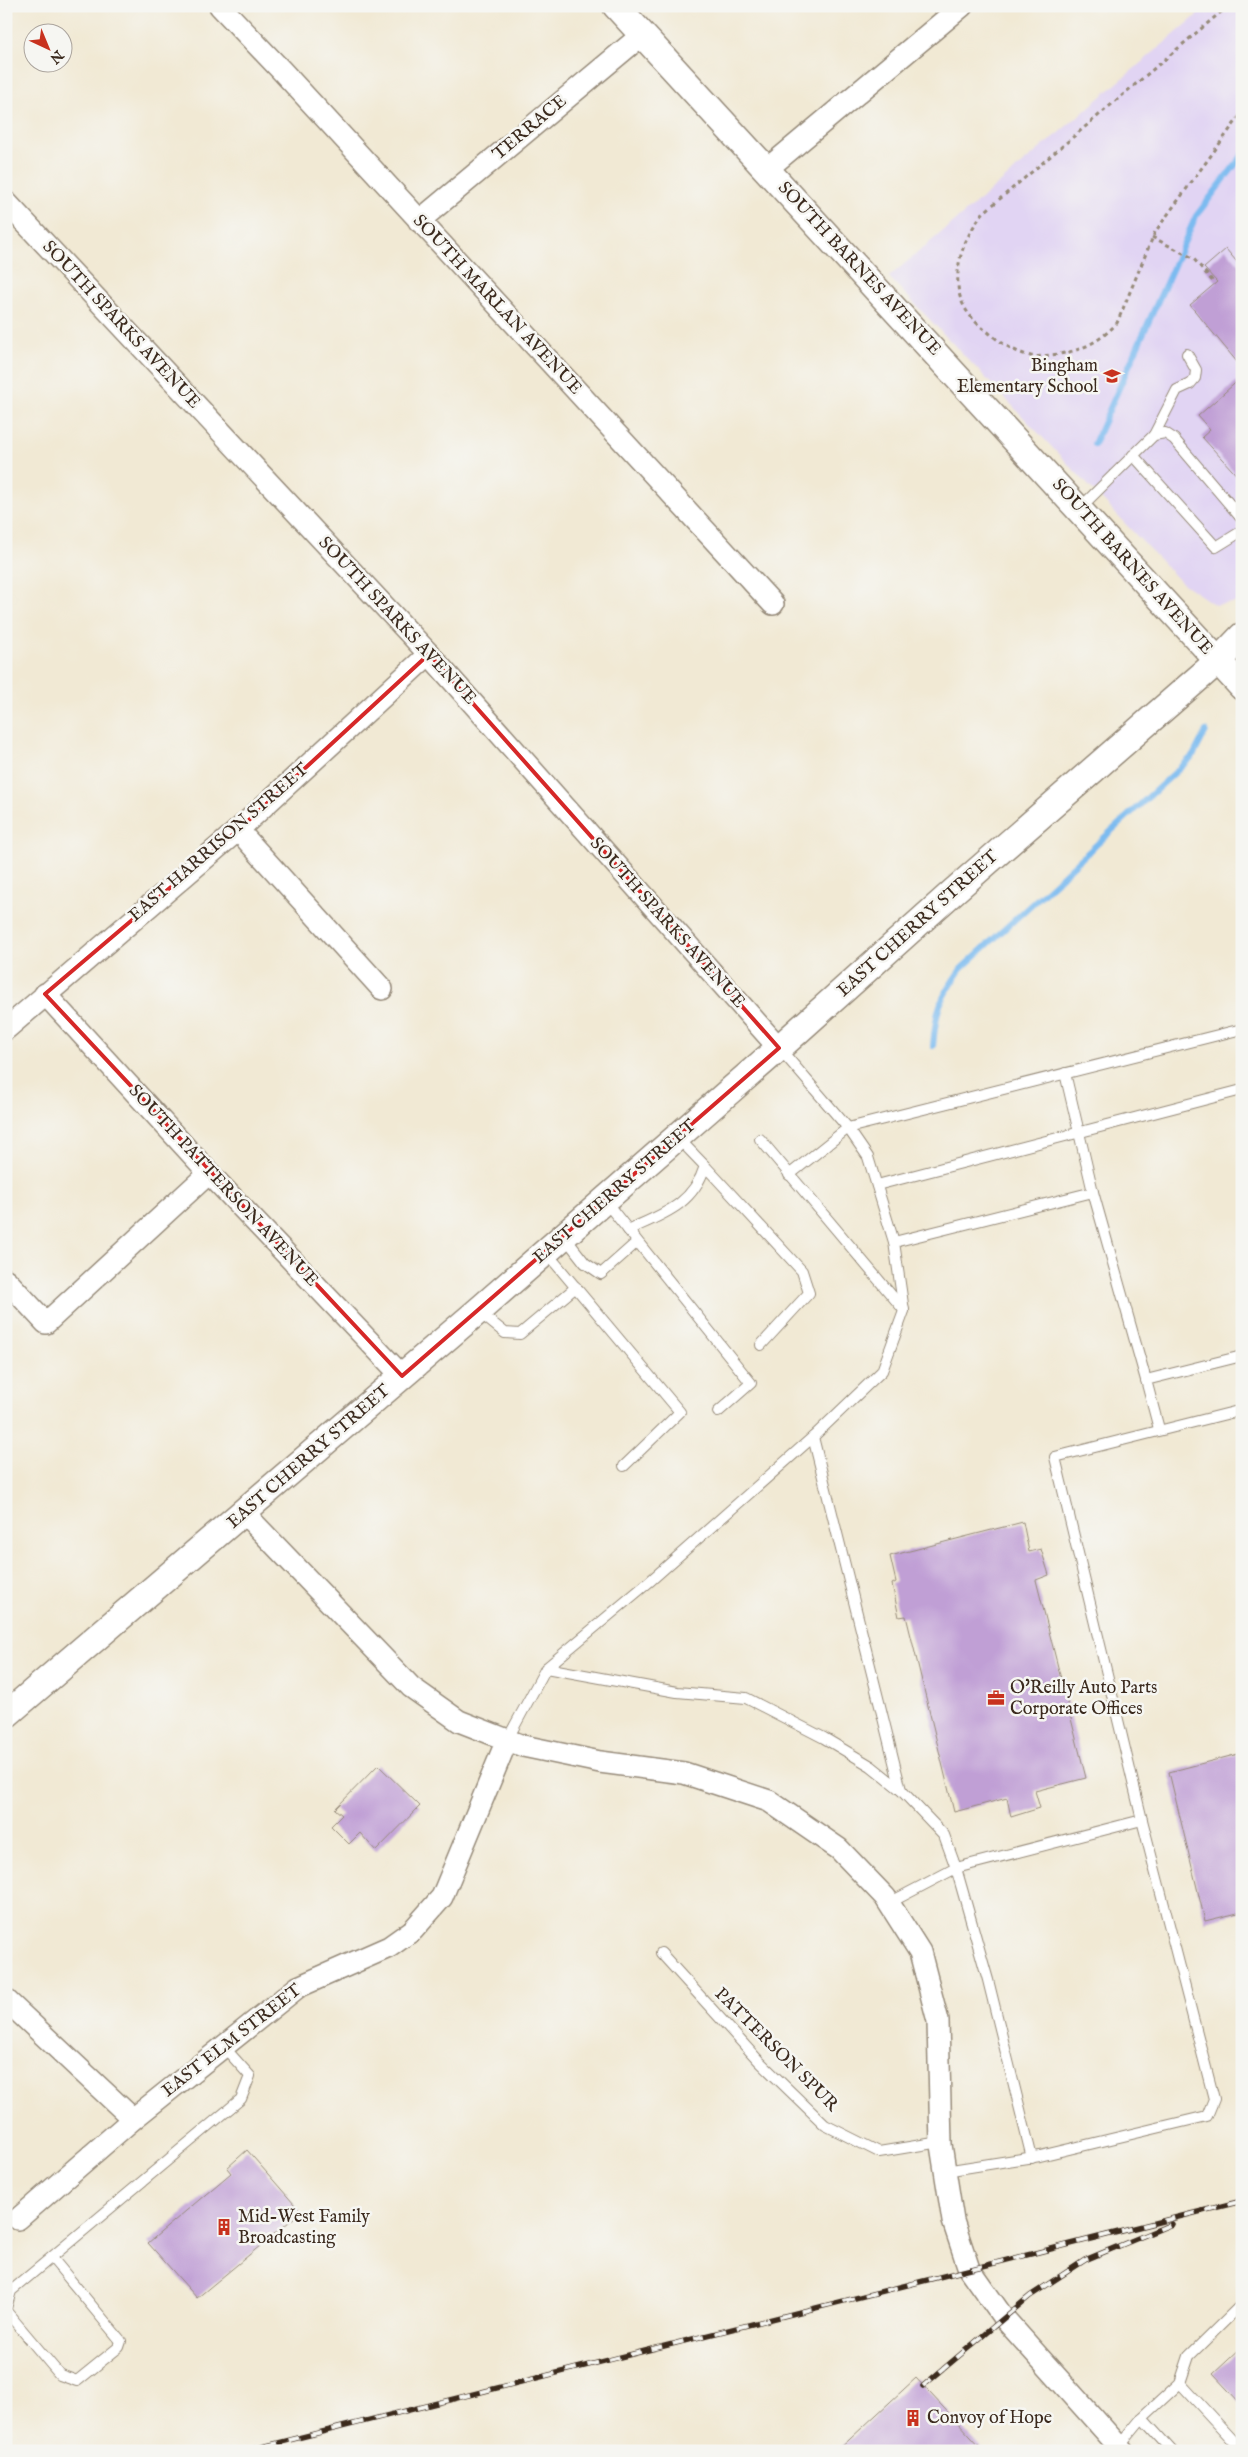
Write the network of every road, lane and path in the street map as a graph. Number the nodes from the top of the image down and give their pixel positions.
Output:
1 (220, 6) edge
2 (616, 6) edge
3 (962, 6) edge
4 (1228, 6) edge
5 (642, 35) junction
6 (1242, 113) edge
7 (767, 169) junction
8 (6, 202) edge
9 (419, 221) junction
10 (1152, 237) junction
11 (1215, 284) dead end
12 (1187, 354) dead end
13 (1154, 435) junction
14 (1133, 455) junction
15 (1079, 509) junction
16 (1242, 519) edge
17 (1242, 531) edge
18 (773, 604) dead end
19 (1242, 636) edge
20 (1242, 648) edge
21 (429, 654) junction
22 (1218, 662) junction
23 (1242, 687) edge
24 (238, 830) junction
25 (382, 990) dead end
26 (45, 994) junction
27 (6, 1029) edge
28 (1242, 1029) edge
29 (779, 1048) junction
30 (1065, 1073) junction
31 (1242, 1090) edge
32 (848, 1128) junction
33 (1079, 1134) junction
34 (677, 1137) junction
35 (760, 1139) dead end
36 (705, 1166) junction
37 (209, 1173) junction
38 (789, 1175) junction
39 (877, 1185) junction
40 (1092, 1192) junction
41 (604, 1200) junction
42 (628, 1230) junction
43 (637, 1242) junction
44 (894, 1242) junction
45 (555, 1244) junction
46 (6, 1280) edge
47 (576, 1287) junction
48 (478, 1311) junction
49 (904, 1311) junction
50 (761, 1345) dead end
51 (1242, 1356) edge
52 (402, 1376) junction
53 (1146, 1380) junction
54 (1242, 1410) edge
55 (718, 1412) dead end
56 (1159, 1429) junction
57 (813, 1437) junction
58 (624, 1466) dead end
59 (244, 1513) junction
60 (546, 1668) junction
61 (6, 1715) edge
62 (507, 1740) junction
63 (901, 1790) junction
64 (1142, 1820) junction
65 (956, 1868) junction
66 (889, 1904) junction
67 (661, 1953) dead end
68 (6, 2000) edge
69 (224, 2046) junction
70 (133, 2119) junction
71 (940, 2142) junction
72 (1032, 2158) junction
73 (945, 2171) junction
74 (18, 2219) dead end
75 (52, 2258) junction
76 (1242, 2304) edge
77 (6, 2310) edge
78 (1180, 2383) junction
79 (1142, 2418) junction
80 (1121, 2448) edge
81 (1242, 2450) edge
82 (1172, 2451) edge

1 - 9 street, SOUTH MARLAN AVENUE
2 - 5 street, SOUTH BARNES AVENUE
3 - 7 street
4 - 10 path
5 - 7 street, SOUTH BARNES AVENUE
5 - 9 street, TERRACE
6 - 10 path
7 - 15 street, SOUTH BARNES AVENUE
8 - 21 street, SOUTH SPARKS AVENUE
9 - 18 street, SOUTH MARLAN AVENUE
10 - 11 path
12 - 13 lane
13 - 14 lane
13 - 16 lane
14 - 15 lane
14 - 17 lane
15 - 22 street, SOUTH BARNES AVENUE
19 - 22 street, EAST CHERRY STREET
20 - 22 street, EAST CHERRY STREET
21 - 24 street, EAST HARRISON STREET
21 - 29 street, SOUTH SPARKS AVENUE
22 - 23 street, SOUTH BARNES AVENUE
22 - 29 street, EAST CHERRY STREET
24 - 25 street
24 - 26 street, EAST HARRISON STREET
26 - 27 street, EAST HARRISON STREET
26 - 37 street, SOUTH PATTERSON AVENUE
28 - 30 lane
29 - 32 lane
29 - 34 street, EAST CHERRY STREET
30 - 32 lane
30 - 33 lane
31 - 33 lane
32 - 38 lane
32 - 39 lane
33 - 39 lane
33 - 40 lane
34 - 36 lane
34 - 41 street, EAST CHERRY STREET
35 - 38 lane
36 - 42 lane
36 - 50 lane
37 - 46 street
37 - 52 street, SOUTH PATTERSON AVENUE
38 - 49 lane
39 - 44 lane
40 - 44 lane
40 - 53 lane
41 - 42 lane
41 - 45 street, EAST CHERRY STREET
42 - 43 lane
43 - 45 lane
43 - 55 lane
44 - 49 lane
45 - 47 lane
45 - 48 street, EAST CHERRY STREET
47 - 48 lane
47 - 58 lane
48 - 52 street, EAST CHERRY STREET
49 - 57 lane
51 - 53 lane
52 - 59 street, EAST CHERRY STREET
53 - 56 lane
54 - 56 lane
56 - 64 lane
57 - 60 lane
57 - 63 lane
59 - 61 street, EAST CHERRY STREET
59 - 62 street
60 - 62 lane
60 - 63 lane
62 - 66 street
62 - 69 street, EAST ELM STREET
63 - 65 lane
64 - 65 lane
64 - 72 lane
65 - 66 lane
65 - 72 lane
66 - 71 street
67 - 71 lane, PATTERSON SPUR
68 - 70 street
69 - 70 street, EAST ELM STREET
69 - 75 lane
70 - 74 street, EAST ELM STREET
71 - 73 street
72 - 73 lane
73 - 80 street
75 - 77 lane
75 - 77 lane
76 - 78 lane
78 - 79 lane
78 - 81 lane
79 - 80 lane
79 - 82 lane

